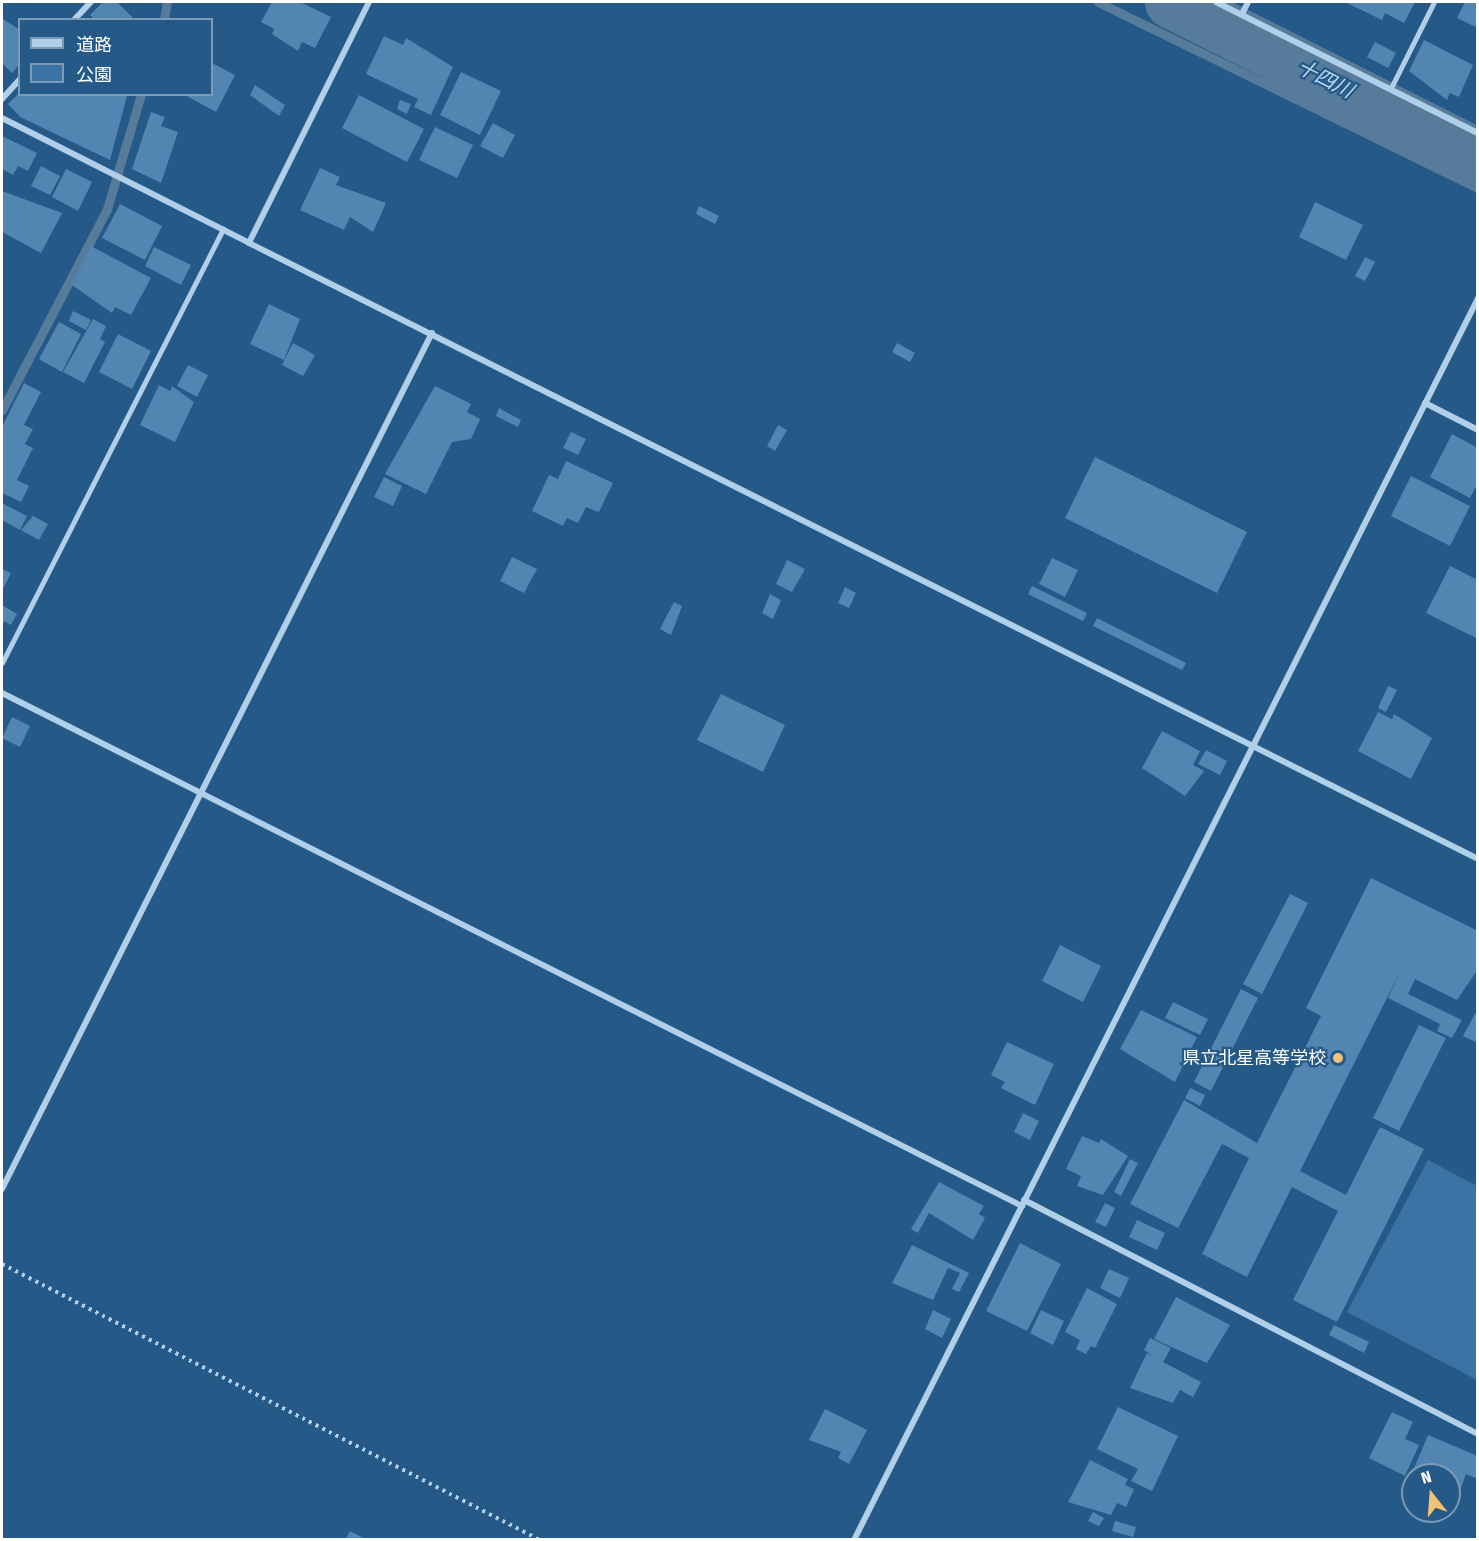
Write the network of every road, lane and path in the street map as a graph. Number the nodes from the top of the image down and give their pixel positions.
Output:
1 (91, 2) edge
2 (369, 2) edge
3 (1216, 2) edge
4 (1248, 2) edge
5 (1434, 2) edge
6 (1242, 14) junction
7 (76, 18) edge
8 (18, 81) edge
9 (1391, 88) junction
10 (2, 99) edge
11 (2, 118) edge
12 (1478, 133) edge
13 (223, 230) junction
14 (249, 243) junction
15 (1478, 298) edge
16 (432, 333) junction
17 (1425, 403) junction
18 (1478, 430) edge
19 (2, 663) edge
20 (2, 693) edge
21 (1253, 744) junction
22 (201, 792) junction
23 (1478, 859) edge
24 (2, 1189) edge
25 (1023, 1203) junction
26 (2, 1264) edge
27 (1478, 1434) edge
28 (540, 1539) edge
29 (854, 1539) edge

1 - 7 street
2 - 14 street
3 - 6 street
4 - 6 street
5 - 9 lane
6 - 9 street
8 - 10 street
9 - 12 street
11 - 13 street
13 - 14 street
13 - 19 lane
14 - 16 street
15 - 17 street
16 - 21 street
16 - 22 street
17 - 18 street
17 - 21 street
20 - 22 street
21 - 23 street
21 - 25 street
22 - 24 street
22 - 25 street
25 - 27 street
25 - 29 street
26 - 28 path

